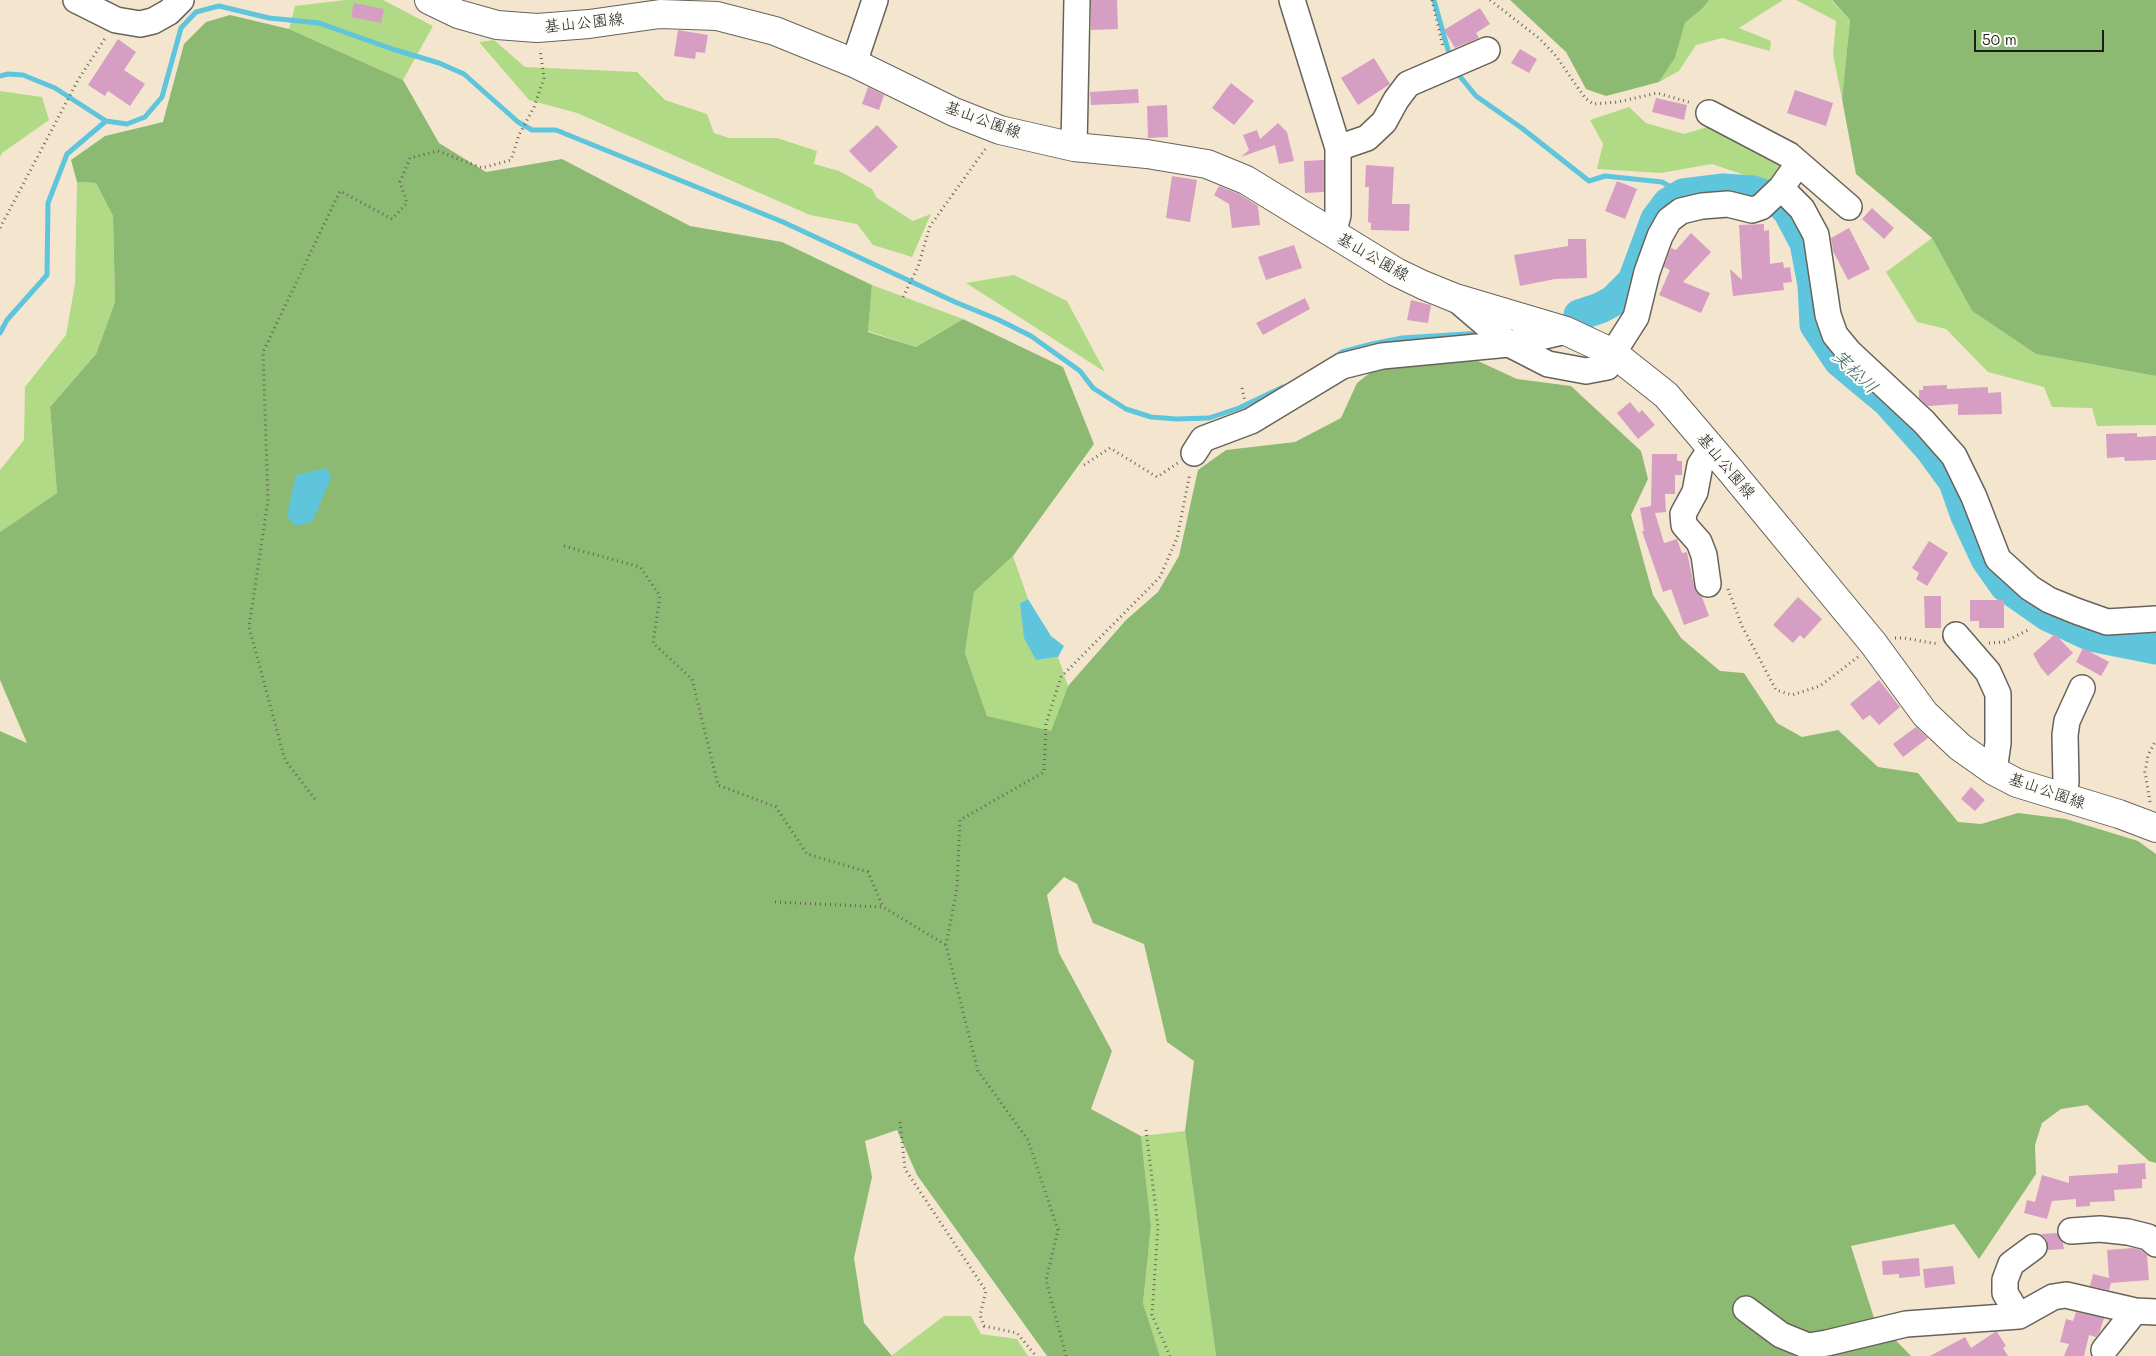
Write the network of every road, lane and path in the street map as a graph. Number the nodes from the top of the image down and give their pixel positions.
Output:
1 (76, 0) edge
2 (181, 0) edge
3 (429, 0) edge
4 (875, 0) edge
5 (1077, 0) edge
6 (1292, 0) edge
7 (1432, 0) edge
8 (1490, 0) edge
9 (116, 20) junction
10 (537, 28) junction
11 (1486, 50) dead end
12 (854, 63) junction
13 (1448, 67) junction
14 (1710, 113) joint
15 (1000, 130) junction
16 (1074, 147) junction
17 (1338, 148) junction
18 (1798, 164) junction
19 (1781, 188) junction
20 (1848, 207) dead end
21 (0, 228) edge
22 (1333, 234) junction
23 (903, 297) dead end
24 (1455, 298) junction
25 (1566, 331) junction
26 (1509, 344) junction
27 (1612, 353) junction
28 (1711, 448) junction
29 (1194, 453) junction
30 (1084, 465) dead end
31 (564, 546) dead end
32 (1708, 584) dead end
33 (2156, 619) edge
34 (1956, 635) dead end
35 (2082, 688) dead end
36 (2156, 740) edge
37 (1994, 771) junction
38 (2062, 798) junction
39 (315, 799) dead end
40 (2152, 826) edge
41 (775, 902) dead end
42 (882, 907) junction
43 (946, 945) junction
44 (900, 1122) dead end
45 (1146, 1130) dead end
46 (2071, 1231) dead end
47 (2156, 1244) edge
48 (2034, 1248) dead end
49 (1746, 1309) dead end
50 (2146, 1312) edge
51 (2019, 1316) junction
52 (2104, 1350) dead end
53 (1036, 1356) edge
54 (1066, 1356) edge
55 (1170, 1356) edge

1 - 9 street
2 - 9 street
3 - 10 main road, 基山公園線
4 - 12 street
5 - 16 street
6 - 17 street
7 - 13 path
8 - 14 path
9 - 21 path
10 - 12 main road, 基山公園線
10 - 39 path
11 - 13 street
12 - 15 main road, 基山公園線
13 - 17 street
14 - 18 street
15 - 16 main road, 基山公園線
15 - 23 path
16 - 22 main road, 基山公園線
17 - 22 street
18 - 19 street
18 - 20 street
19 - 27 street
19 - 33 street
22 - 24 main road, 基山公園線
24 - 25 main road, 基山公園線
24 - 26 street
25 - 26 street
25 - 27 main road, 基山公園線
26 - 27 street
26 - 29 street
27 - 28 main road, 基山公園線
28 - 32 street
28 - 37 main road, 基山公園線
29 - 30 path
29 - 43 path
31 - 42 path
34 - 37 street
35 - 38 street
36 - 40 path
37 - 38 main road, 基山公園線
38 - 40 main road, 基山公園線
41 - 42 path
42 - 43 path
43 - 54 path
44 - 53 path
45 - 55 path
46 - 47 street
48 - 51 street
49 - 51 street
50 - 51 street
50 - 52 street

